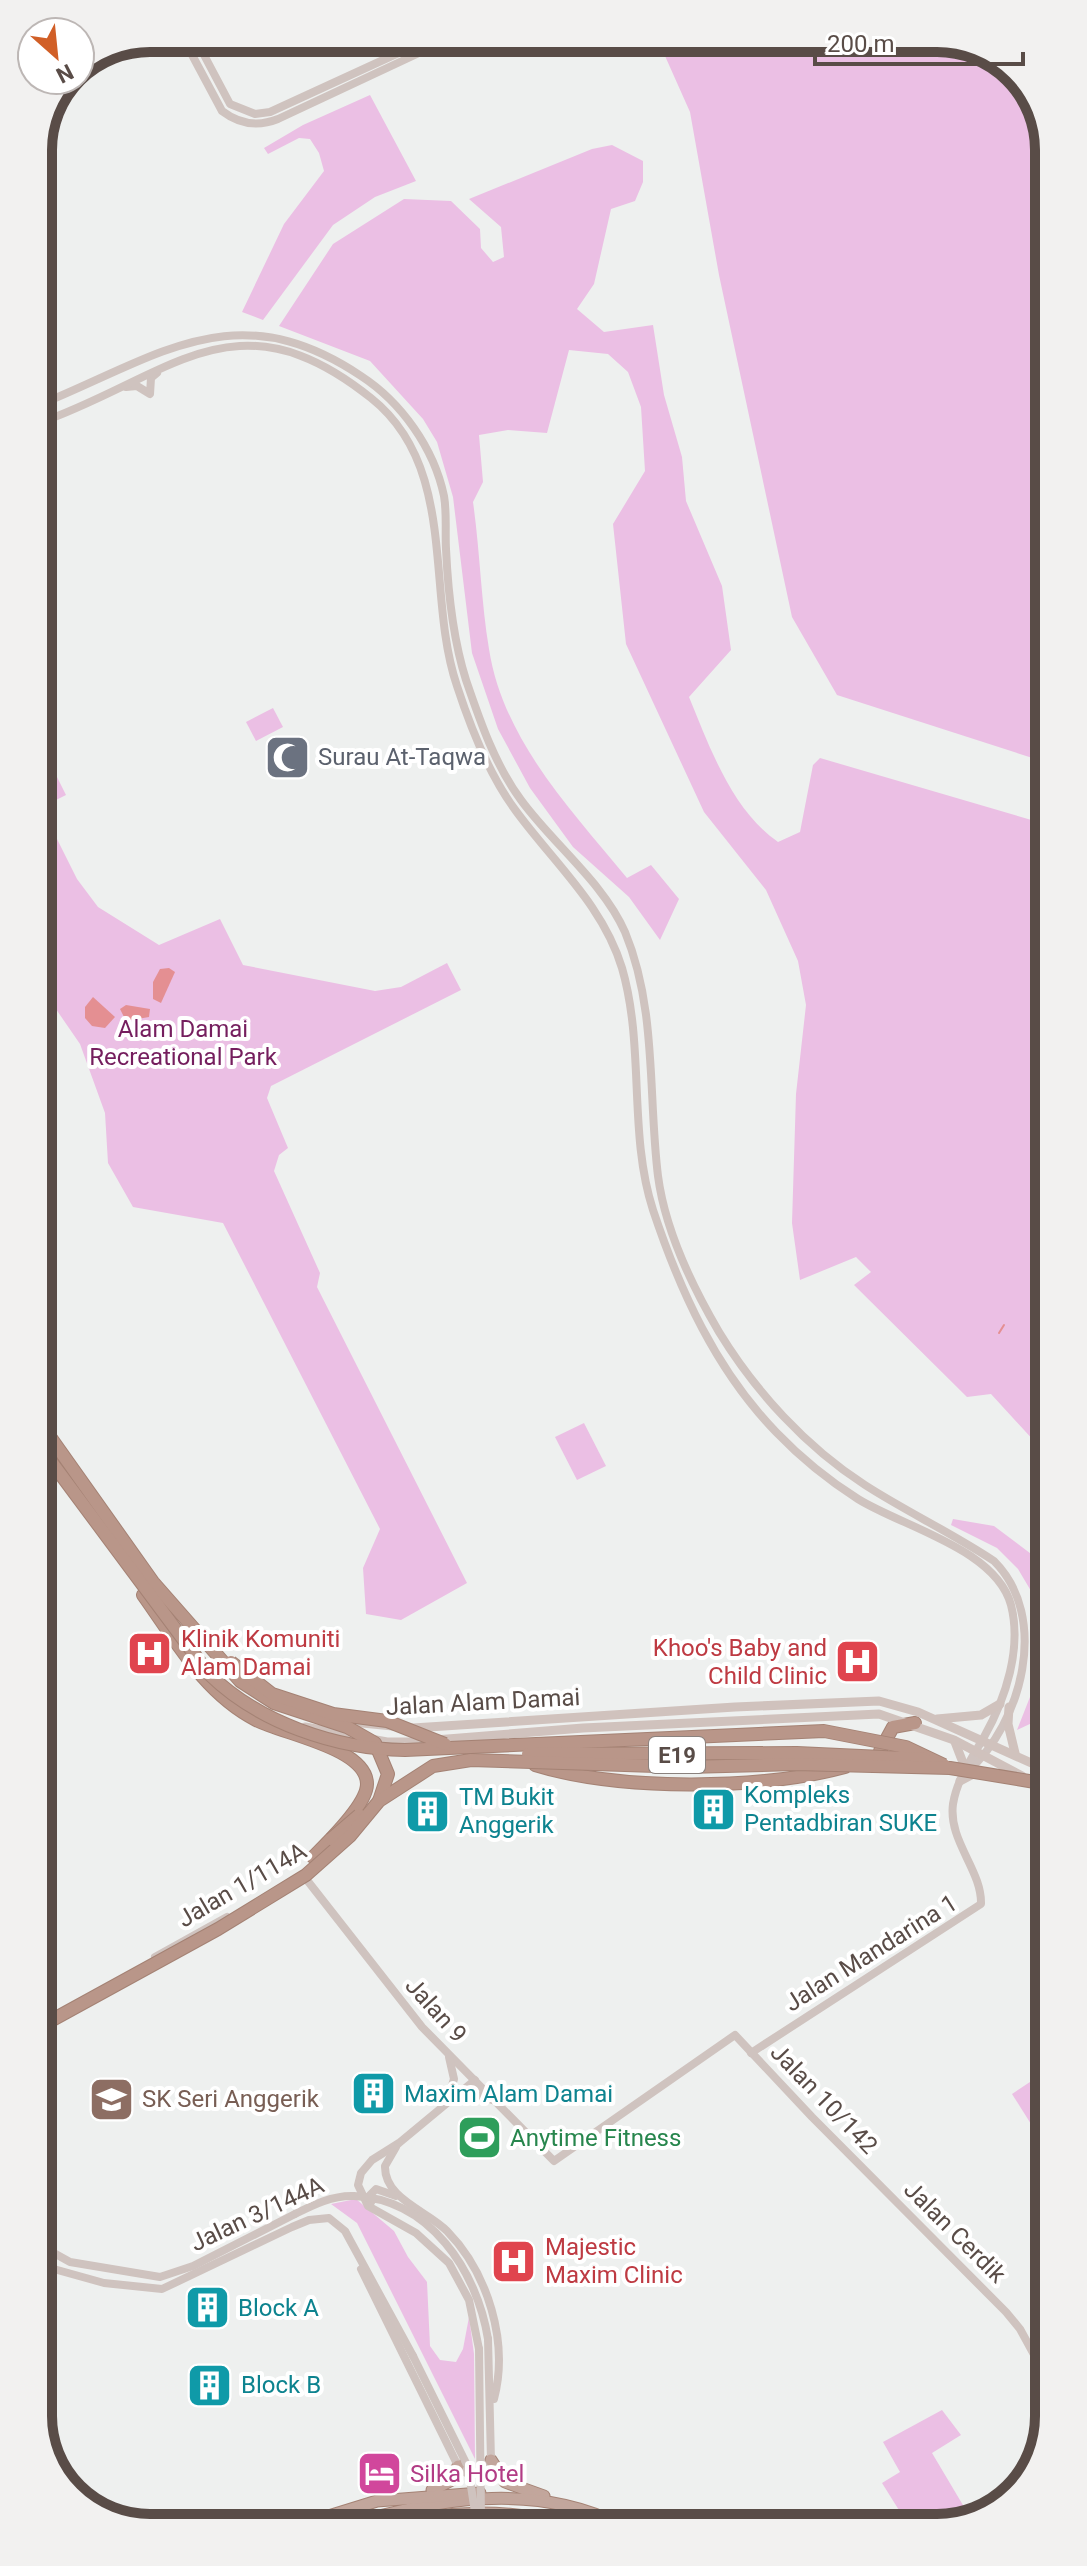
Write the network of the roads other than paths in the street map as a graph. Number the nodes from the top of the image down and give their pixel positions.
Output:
1 (190, 52) edge
2 (202, 52) edge
3 (401, 52) edge
4 (421, 52) edge
5 (162, 368) junction
6 (121, 387) junction
7 (52, 399) edge
8 (52, 417) edge
9 (419, 438) junction
10 (408, 445) junction
11 (52, 1439) edge
12 (52, 1440) edge
13 (52, 1464) edge
14 (52, 1465) edge
15 (52, 1465) edge
16 (153, 1582) junction
17 (1005, 1706) junction
18 (934, 1719) junction
19 (915, 1723) junction
20 (387, 1728) junction
21 (954, 1740) junction
22 (988, 1741) junction
23 (387, 1742) junction
24 (410, 1742) junction
25 (1015, 1753) junction
26 (487, 1754) junction
27 (979, 1755) junction
28 (385, 1762) junction
29 (528, 1762) junction
30 (1035, 1764) edge
31 (950, 1768) junction
32 (965, 1768) junction
33 (1002, 1768) junction
34 (1035, 1780) edge
35 (960, 1781) junction
36 (1035, 1781) edge
37 (1035, 1782) edge
38 (379, 1801) junction
39 (331, 1839) junction
40 (303, 1875) junction
41 (52, 2018) edge
42 (52, 2018) edge
43 (52, 2018) edge
44 (447, 2052) junction
45 (751, 2053) junction
46 (475, 2080) junction
47 (496, 2102) junction
48 (446, 2104) junction
49 (399, 2143) junction
50 (554, 2161) joint
51 (885, 2190) joint
52 (412, 2205) junction
53 (396, 2223) junction
54 (52, 2254) edge
55 (357, 2256) junction
56 (52, 2269) edge
57 (1035, 2356) edge
58 (491, 2407) junction
59 (491, 2460) junction
60 (458, 2466) junction
61 (412, 2495) junction
62 (522, 2498) junction
63 (568, 2505) junction
64 (330, 2514) edge
65 (390, 2514) edge
66 (477, 2514) edge
67 (479, 2514) edge
68 (591, 2514) edge

1 - 4 street
2 - 3 street
5 - 6 street
5 - 6 street
5 - 10 street
6 - 8 street
7 - 9 street
9 - 10 street
9 - 17 street
10 - 17 street
11 - 20 main road, Jalan Alam Damai
12 - 16 highway, bridge
13 - 23 main road, Jalan Alam Damai
14 - 31 highway, bridge
15 - 39 highway, bridge
16 - 26 highway, bridge
16 - 38 highway, bridge
17 - 18 main road
17 - 22 street
17 - 25 main road
18 - 20 main road, Jalan Alam Damai
18 - 22 main road, Jalan Alam Damai
19 - 21 main road, Jalan Alam Damai
19 - 24 main road, Jalan Alam Damai
19 - 29 highway, bridge
20 - 23 street, Jalan 1/114A
21 - 27 main road, Jalan Alam Damai
21 - 32 main road
22 - 25 main road, Jalan Alam Damai
22 - 27 street
23 - 24 main road, Jalan Alam Damai
23 - 28 street, Jalan 1/114A
24 - 28 main road
25 - 30 main road, Jalan Alam Damai
26 - 36 highway, E19, bridge
26 - 39 highway, E19, bridge
27 - 32 street, Jalan Mandarina 1
27 - 33 main road, Jalan Alam Damai
27 - 35 street
28 - 40 street, Jalan 1/114A
29 - 31 highway, E19, bridge
29 - 38 highway, E19, bridge
31 - 37 highway, E19, bridge
32 - 35 street, Jalan Mandarina 1
33 - 34 main road, Jalan Alam Damai
33 - 35 main road
35 - 45 street, Jalan Mandarina 1
38 - 42 highway, E19, bridge
39 - 41 highway, E19, bridge
40 - 43 street, Jalan 1/114A
40 - 44 street, Jalan 9
44 - 46 street, Jalan 9
44 - 48 street
45 - 50 street, Jalan 10/142
45 - 51 street, Jalan 10/142
46 - 47 street, Jalan 9
46 - 48 street
47 - 48 street
47 - 50 street, Jalan 9
48 - 49 street
49 - 52 street
49 - 53 street
51 - 57 street, Jalan Cerdik
52 - 53 street
52 - 58 street
53 - 67 street, bridge
54 - 58 street, Jalan 3/144A, bridge
55 - 56 street, Jalan 3/144A
55 - 60 street, Jalan 3/144A
55 - 66 street, Jalan 3/144A, bridge
58 - 59 street, Jalan 3/144A
59 - 60 street
59 - 63 highway
60 - 61 highway
61 - 62 highway
61 - 64 highway
62 - 63 highway
62 - 65 highway
63 - 68 highway

